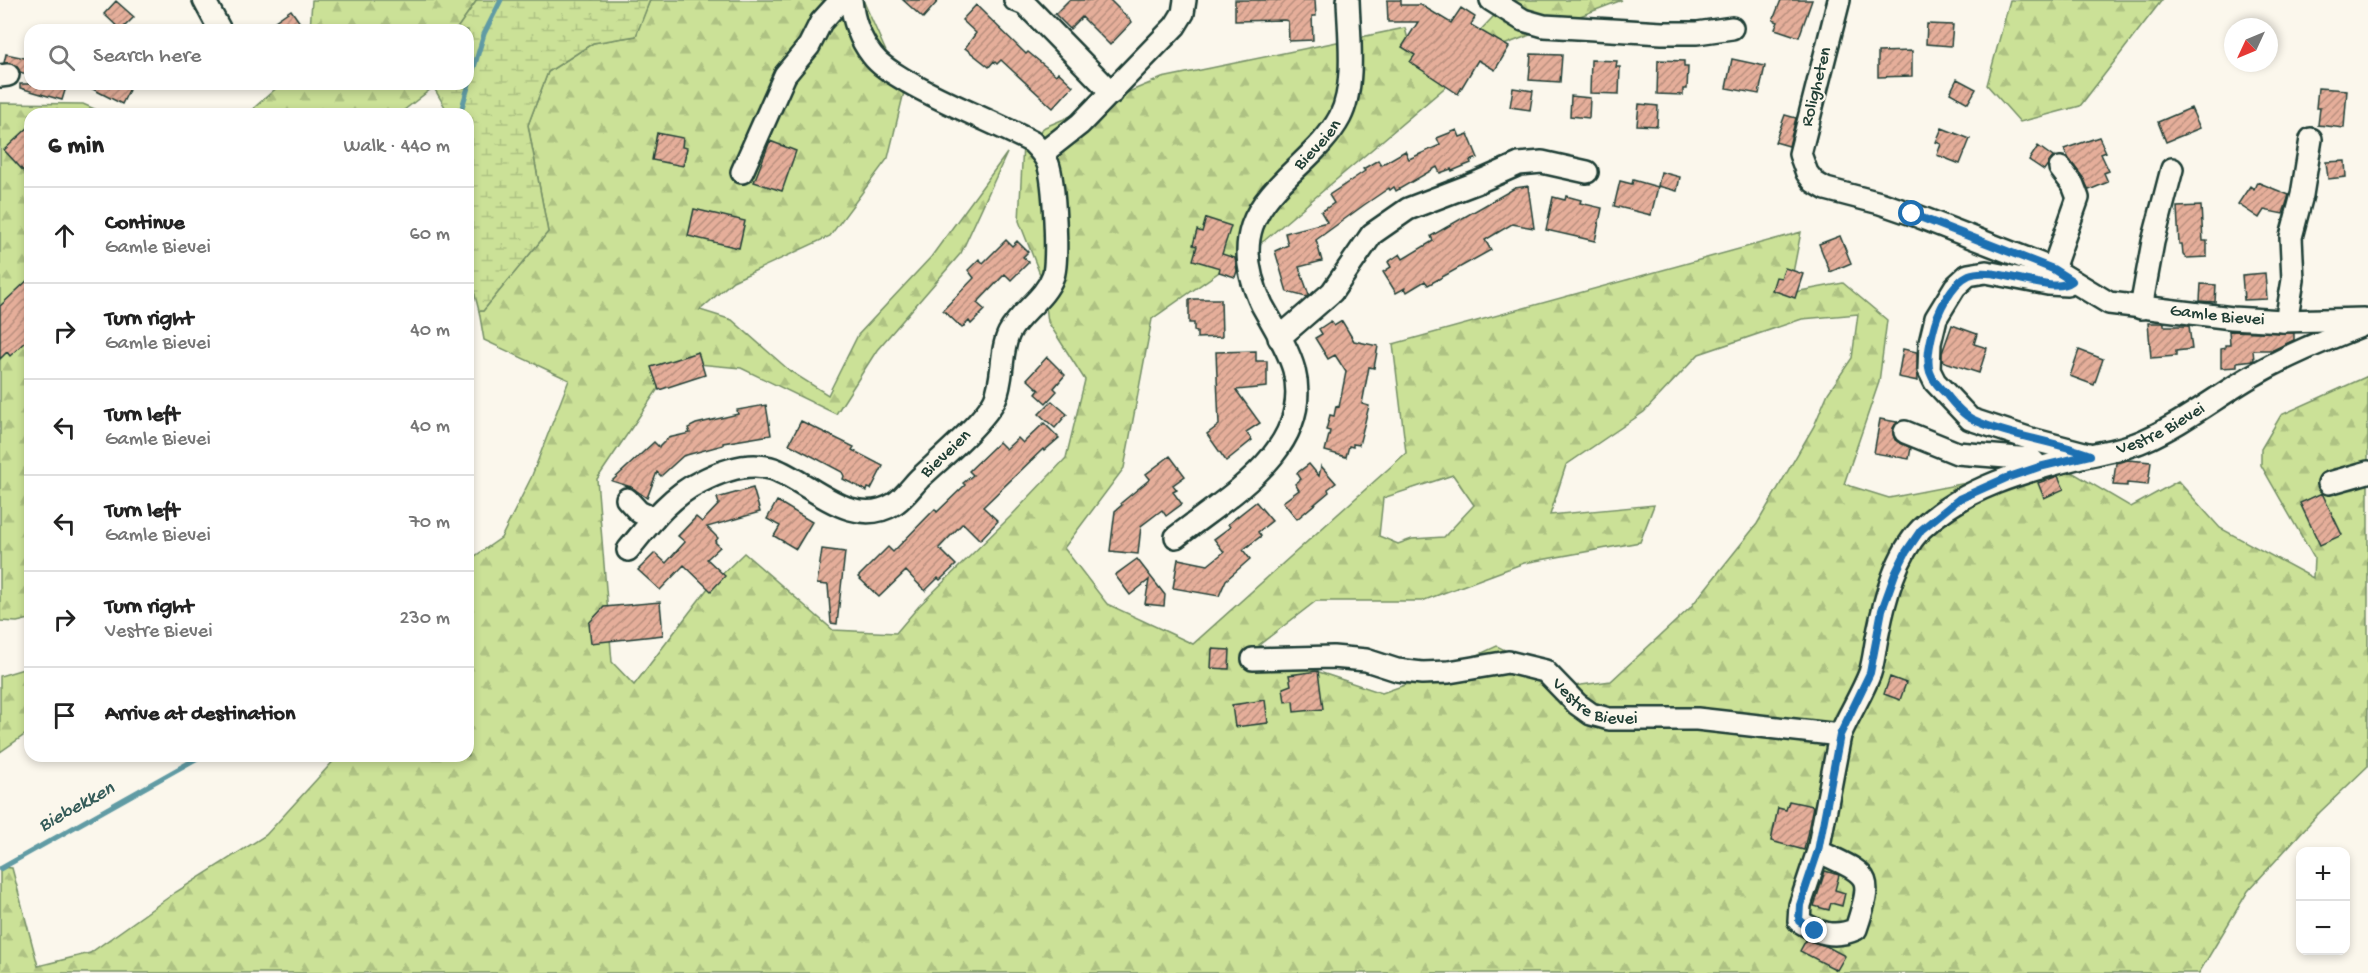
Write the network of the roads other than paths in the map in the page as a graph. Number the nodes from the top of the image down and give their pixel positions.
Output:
1 (204, 0) edge
2 (841, 0) edge
3 (851, 0) edge
4 (1015, 0) edge
5 (1185, 0) edge
6 (1348, 0) edge
7 (1491, 0) edge
8 (1839, 0) edge
9 (217, 24) edge
10 (1732, 28) dead end
11 (1112, 93) junction
12 (2311, 139) dead end
13 (1043, 153) junction
14 (2060, 168) dead end
15 (2172, 169) dead end
16 (742, 171) dead end
17 (1587, 172) dead end
18 (1807, 173) joint
19 (2053, 269) junction
20 (2072, 281) junction
21 (2141, 308) junction
22 (2283, 321) junction
23 (2368, 321) edge
24 (1279, 338) junction
25 (1905, 432) dead end
26 (2090, 455) junction
27 (2039, 467) junction
28 (2368, 472) edge
29 (2330, 483) dead end
30 (627, 500) dead end
31 (654, 519) junction
32 (1176, 537) dead end
33 (628, 550) dead end
34 (1253, 659) dead end
35 (1840, 735) junction
36 (1818, 851) dead end

1 - 9 street
2 - 16 street
3 - 13 street
4 - 11 street
5 - 11 street
6 - 24 street, Bieveien
7 - 10 street
8 - 18 street, Roligheten
11 - 13 street
12 - 22 street
13 - 31 street, Bieveien
14 - 19 street
15 - 21 street
17 - 24 street
18 - 19 street, Gamle Bievei
19 - 20 street, Gamle Bievei
20 - 21 street, Gamle Bievei
20 - 26 street
21 - 22 street, Gamle Bievei
22 - 23 street, Gamle Bievei
23 - 26 street, Vestre Bievei
24 - 32 street, Bieveien
25 - 27 street
26 - 27 street, Vestre Bievei
27 - 35 street, Vestre Bievei
28 - 29 street
30 - 31 street
31 - 33 street, Bieveien
34 - 35 street, Vestre Bievei
35 - 36 street, Vestre Bievei

